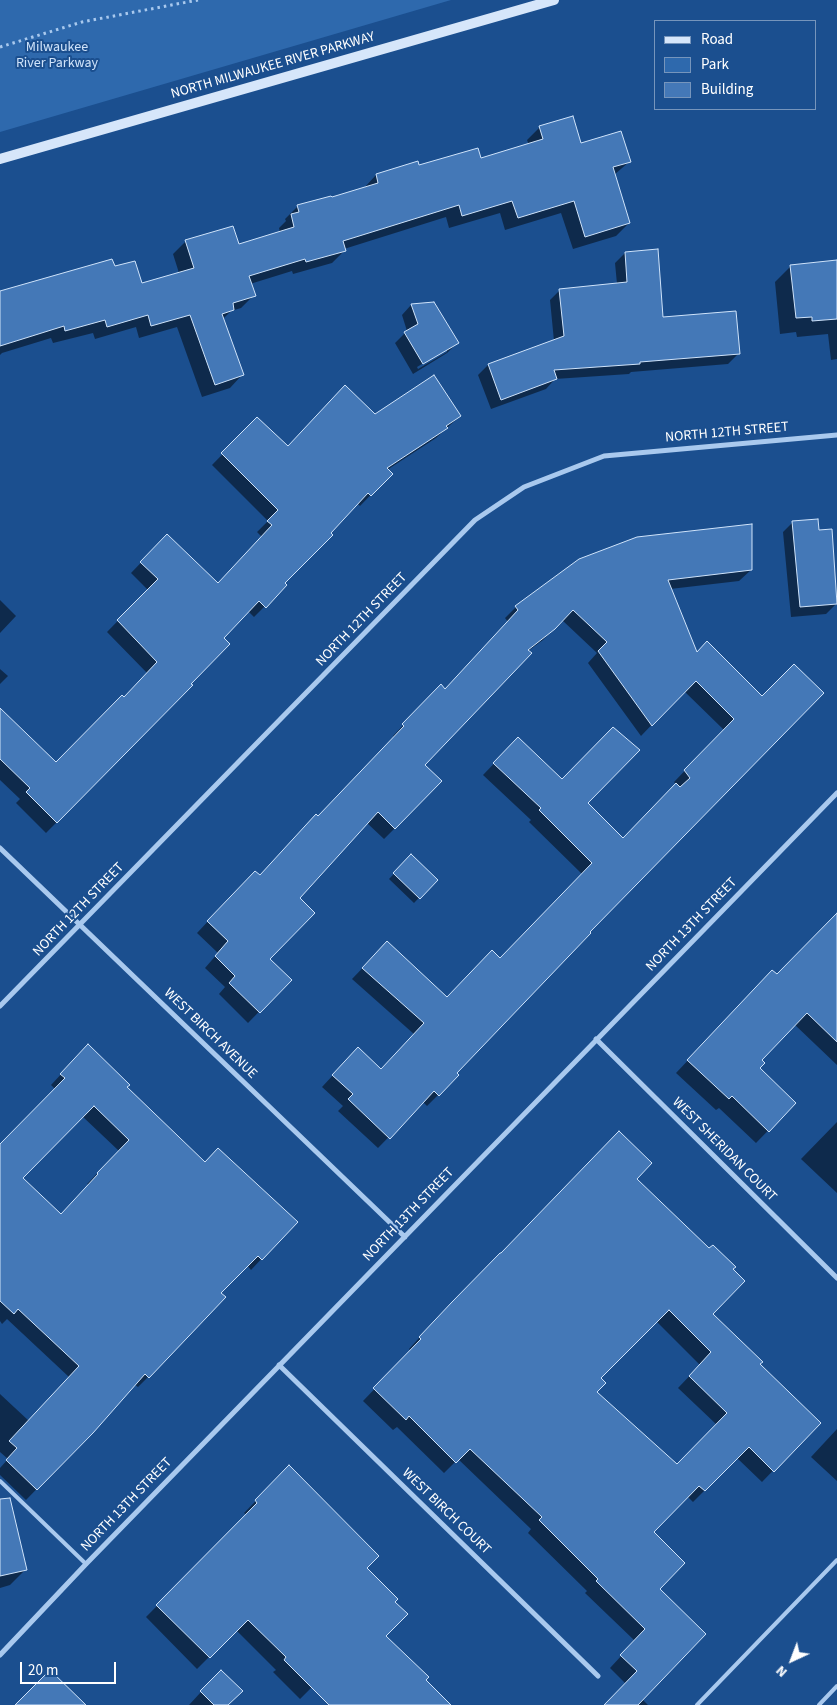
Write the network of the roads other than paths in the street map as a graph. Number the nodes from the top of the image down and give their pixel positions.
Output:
1 (554, 0) edge
2 (0, 159) edge
3 (837, 434) edge
4 (837, 793) edge
5 (0, 848) edge
6 (80, 925) junction
7 (0, 1006) edge
8 (596, 1039) junction
9 (405, 1236) junction
10 (837, 1278) edge
11 (279, 1365) junction
12 (0, 1481) edge
13 (837, 1560) edge
14 (86, 1564) junction
15 (0, 1655) edge
16 (598, 1676) dead end
17 (837, 1686) edge
18 (697, 1705) edge
19 (819, 1705) edge

1 - 2 street, NORTH MILWAUKEE RIVER PARKWAY
3 - 6 street, NORTH 12TH STREET
4 - 8 street, NORTH 13TH STREET
5 - 6 street, WEST BIRCH AVENUE
6 - 7 street, NORTH 12TH STREET
6 - 9 street, WEST BIRCH AVENUE
8 - 9 street, NORTH 13TH STREET
8 - 10 street, WEST SHERIDAN COURT
9 - 11 street, NORTH 13TH STREET
11 - 14 street, NORTH 13TH STREET
11 - 16 street, WEST BIRCH COURT
12 - 14 lane
13 - 18 lane
14 - 15 street, NORTH 13TH STREET
17 - 19 lane

